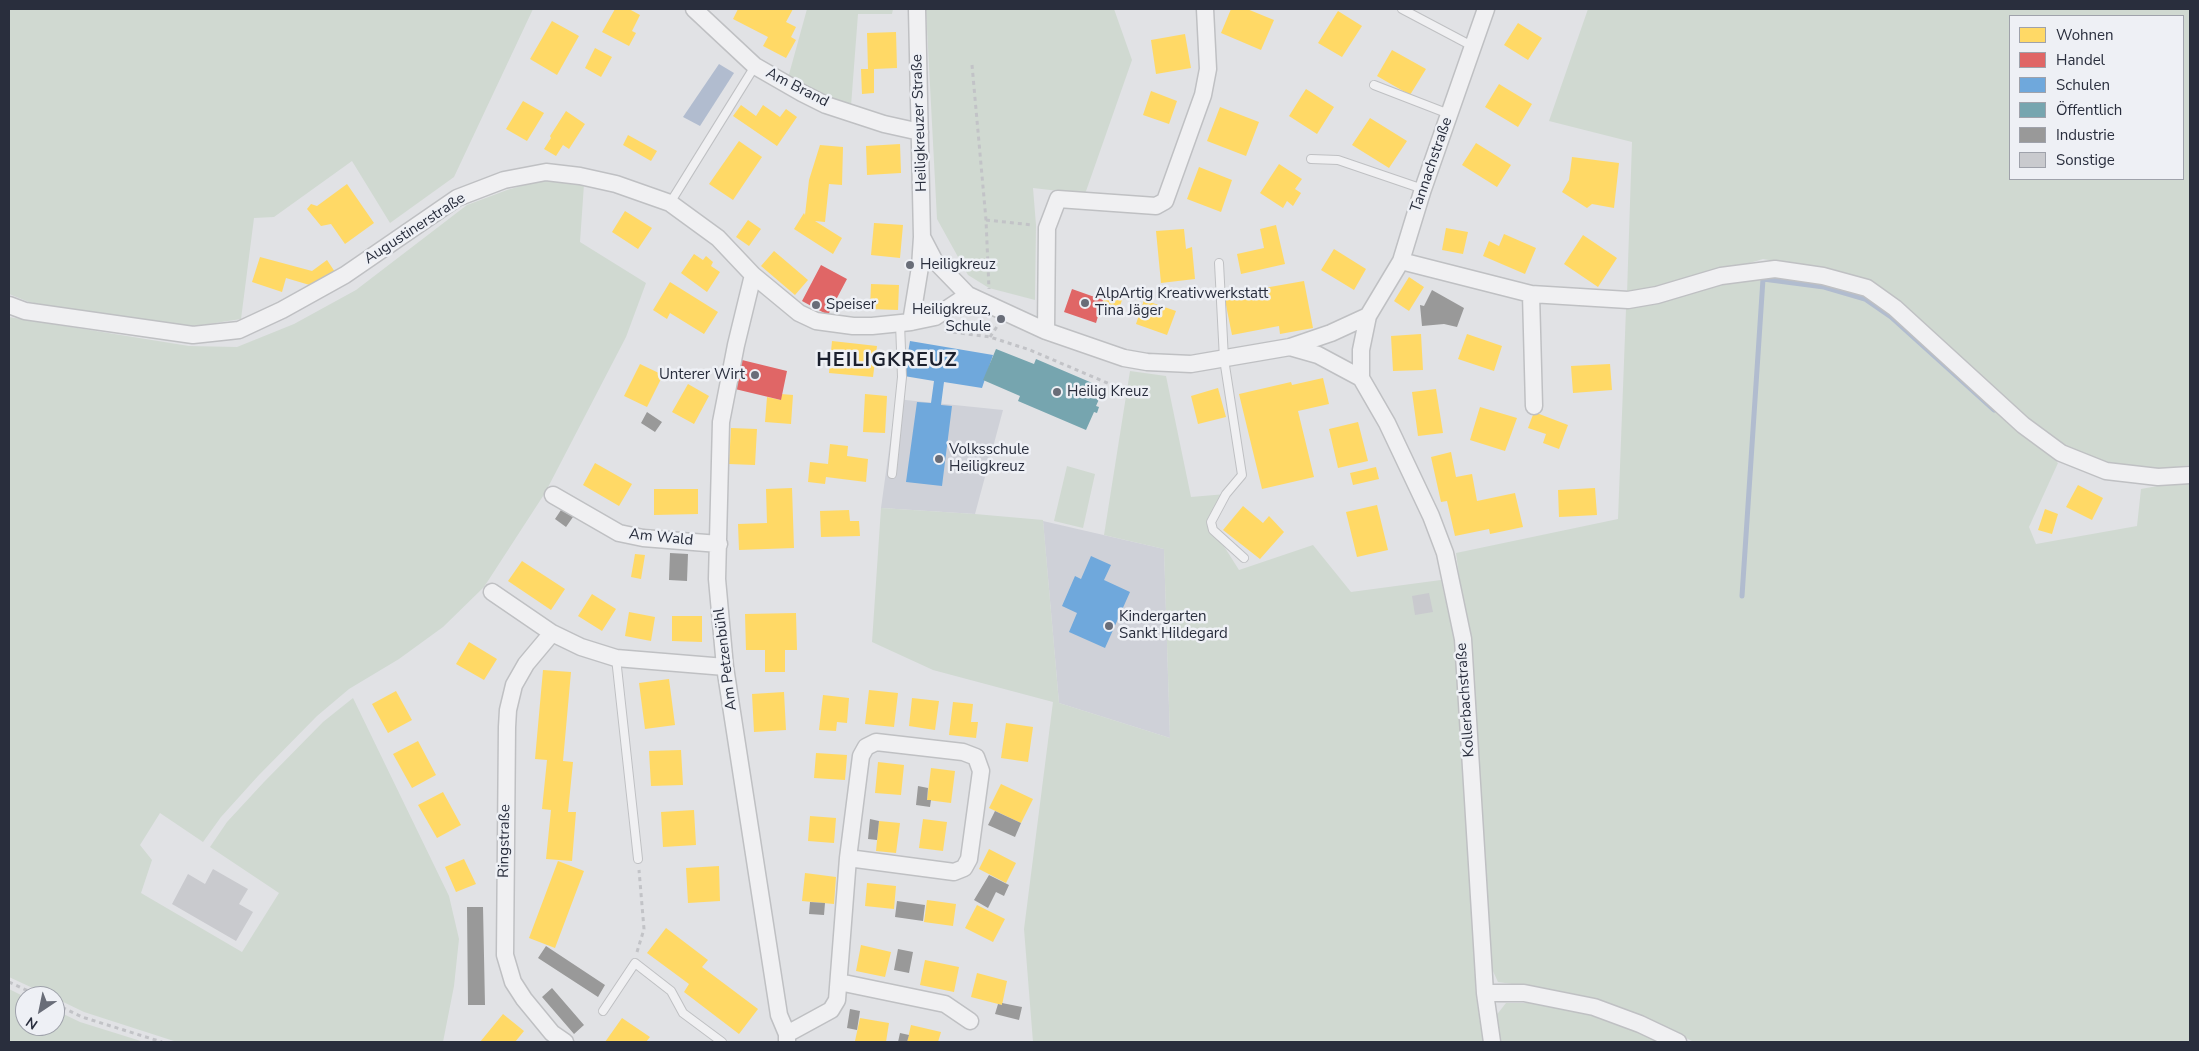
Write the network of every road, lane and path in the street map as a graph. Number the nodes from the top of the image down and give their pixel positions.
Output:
1 (694, 9) edge
2 (917, 9) edge
3 (1205, 9) edge
4 (1402, 9) edge
5 (1486, 9) edge
6 (1472, 46) junction
7 (972, 65) dead end
8 (755, 66) junction
9 (1374, 84) dead end
10 (1449, 114) junction
11 (920, 132) junction
12 (1310, 159) dead end
13 (1423, 189) junction
14 (670, 203) junction
15 (986, 220) junction
16 (1036, 225) dead end
17 (922, 237) junction
18 (1402, 261) junction
19 (1219, 263) dead end
20 (752, 275) junction
21 (989, 288) dead end
22 (1531, 294) junction
23 (968, 295) junction
24 (9, 305) edge
25 (1368, 316) junction
26 (935, 317) junction
27 (906, 322) junction
28 (1046, 331) junction
29 (1290, 347) junction
30 (1224, 359) junction
31 (1361, 378) junction
32 (1119, 388) dead end
33 (1534, 406) dead end
34 (892, 474) dead end
35 (2190, 475) edge
36 (553, 495) dead end
37 (719, 544) junction
38 (1244, 558) dead end
39 (492, 592) dead end
40 (552, 633) junction
41 (616, 658) junction
42 (725, 667) junction
43 (848, 858) junction
44 (638, 859) joint
45 (635, 963) junction
46 (839, 982) junction
47 (1485, 993) junction
48 (65, 1009) edge
49 (603, 1011) dead end
50 (970, 1021) dead end
51 (787, 1038) edge
52 (162, 1042) edge
53 (564, 1042) edge
54 (722, 1042) edge
55 (1492, 1042) edge
56 (1678, 1042) edge

1 - 8 street, Am Brand
2 - 11 street, Heiligkreuzer Straße
3 - 28 street
4 - 6 lane
5 - 6 street, Tannachstraße
6 - 10 street, Tannachstraße
7 - 15 path
8 - 11 street, Am Brand
8 - 14 lane
9 - 10 lane
10 - 13 street, Tannachstraße
11 - 17 street, Heiligkreuzer Straße
12 - 13 lane
13 - 18 street, Tannachstraße
14 - 20 street, Augustinerstraße
14 - 24 street, Augustinerstraße
15 - 16 path
15 - 21 path
17 - 23 street, Heiligkreuzer Straße
17 - 27 street, Heiligkreuzer Straße
18 - 22 street
18 - 25 street, Tannachstraße
19 - 30 lane
20 - 27 street, Augustinerstraße
20 - 37 street, Am Petzenbühl
22 - 33 street
22 - 35 street
23 - 26 street
23 - 28 street, Heiligkreuzer Straße
25 - 29 street
25 - 31 street, Tannachstraße
26 - 27 street
26 - 32 path
27 - 34 lane
28 - 30 street, Heiligkreuzer Straße
29 - 30 street, Heiligkreuzer Straße
29 - 31 street, Heiligkreuzer Straße
30 - 38 lane
31 - 47 street, Kollerbachstraße
36 - 37 street, Am Wald
37 - 42 street, Am Petzenbühl
39 - 40 street
40 - 41 street
40 - 53 street, Ringstraße
41 - 42 street
41 - 44 lane
42 - 51 street, Am Petzenbühl
43 - 43 street
43 - 46 street
44 - 45 path
45 - 49 lane
45 - 54 lane
46 - 50 street
46 - 51 street
47 - 55 street, Kollerbachstraße
47 - 56 street
48 - 52 path

